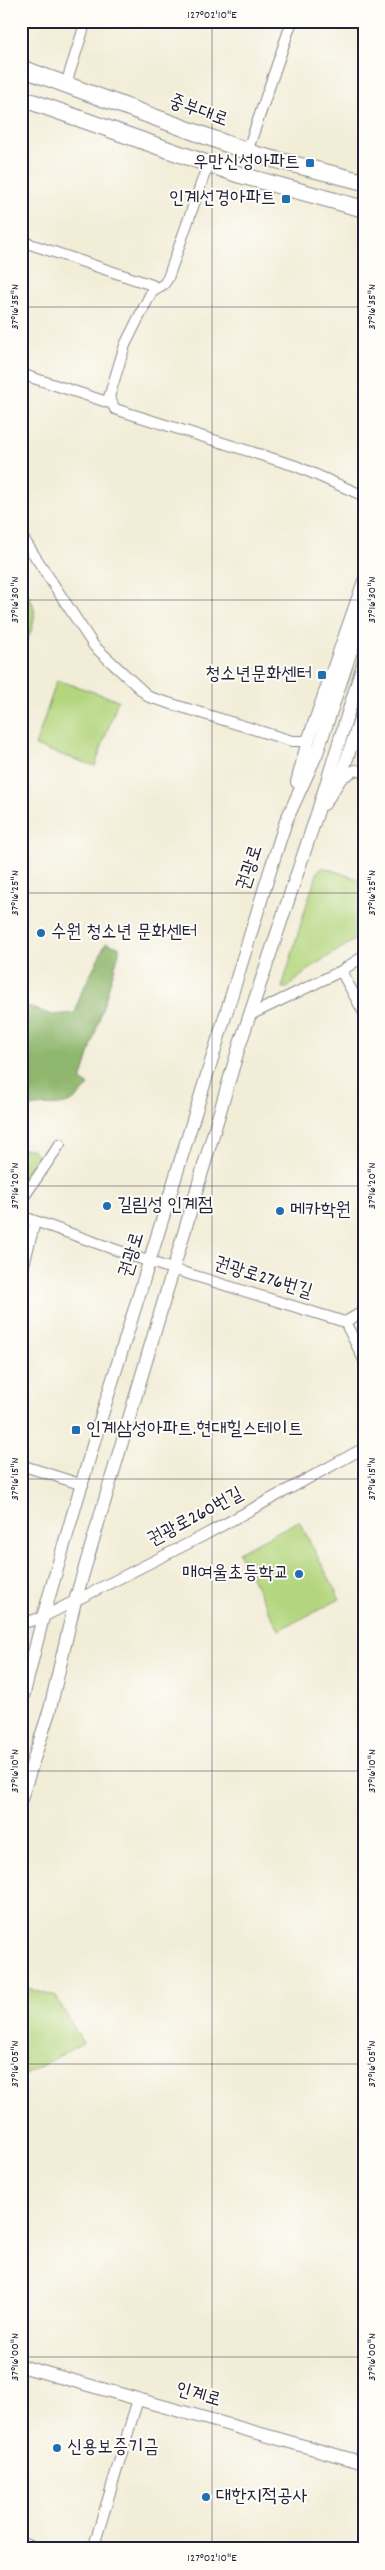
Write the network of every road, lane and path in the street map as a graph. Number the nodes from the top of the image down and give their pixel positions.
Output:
1 (86, 21) edge
2 (292, 21) edge
3 (21, 68) edge
4 (66, 84) junction
5 (21, 98) edge
6 (247, 152) junction
7 (208, 164) junction
8 (364, 182) edge
9 (364, 209) edge
10 (21, 241) edge
11 (152, 291) junction
12 (21, 374) edge
13 (110, 403) junction
14 (364, 496) edge
15 (21, 535) edge
16 (364, 581) edge
17 (364, 612) edge
18 (364, 661) edge
19 (364, 708) edge
20 (308, 742) junction
21 (364, 772) edge
22 (340, 779) junction
23 (316, 817) junction
24 (288, 819) junction
25 (364, 956) edge
26 (341, 971) junction
27 (364, 1014) edge
28 (250, 1015) junction
29 (60, 1144) dead end
30 (21, 1201) edge
31 (21, 1216) edge
32 (35, 1222) junction
33 (150, 1262) junction
34 (174, 1270) junction
35 (21, 1276) edge
36 (364, 1311) edge
37 (345, 1322) junction
38 (364, 1360) edge
39 (364, 1448) edge
40 (21, 1465) edge
41 (83, 1485) junction
42 (75, 1601) junction
43 (43, 1617) junction
44 (21, 1624) edge
45 (21, 1704) edge
46 (21, 1799) edge
47 (21, 2366) edge
48 (138, 2399) junction
49 (364, 2463) edge
50 (21, 2543) edge
51 (41, 2549) edge
52 (93, 2549) edge

1 - 4 street
2 - 6 street
3 - 4 main road, 중부대로
4 - 6 main road, 중부대로
5 - 7 main road
6 - 8 main road, 중부대로
7 - 9 main road
7 - 11 street
10 - 11 street
11 - 13 street
12 - 13 street
13 - 14 street
15 - 20 street
16 - 20 street, 권광로
17 - 24 street, 권광로
18 - 23 street
19 - 22 street
20 - 24 street, 권광로
21 - 22 street
22 - 23 street
23 - 28 street
24 - 33 street, 권광로
25 - 26 street
26 - 27 street
26 - 28 street
28 - 34 street
29 - 30 street
31 - 32 street, 권광로276번길
32 - 33 street, 권광로276번길
32 - 35 street
33 - 34 street, 권광로276번길
33 - 41 street, 권광로
34 - 37 street, 권광로276번길
34 - 42 street
36 - 37 street
37 - 38 street
39 - 42 street, 권광로260번길
40 - 41 street
41 - 43 street, 권광로
42 - 43 street, 권광로260번길
42 - 46 street
43 - 44 street, 권광로260번길
43 - 45 street, 권광로
47 - 48 street, 인계로
48 - 49 street, 인계로
48 - 52 street
50 - 51 street

